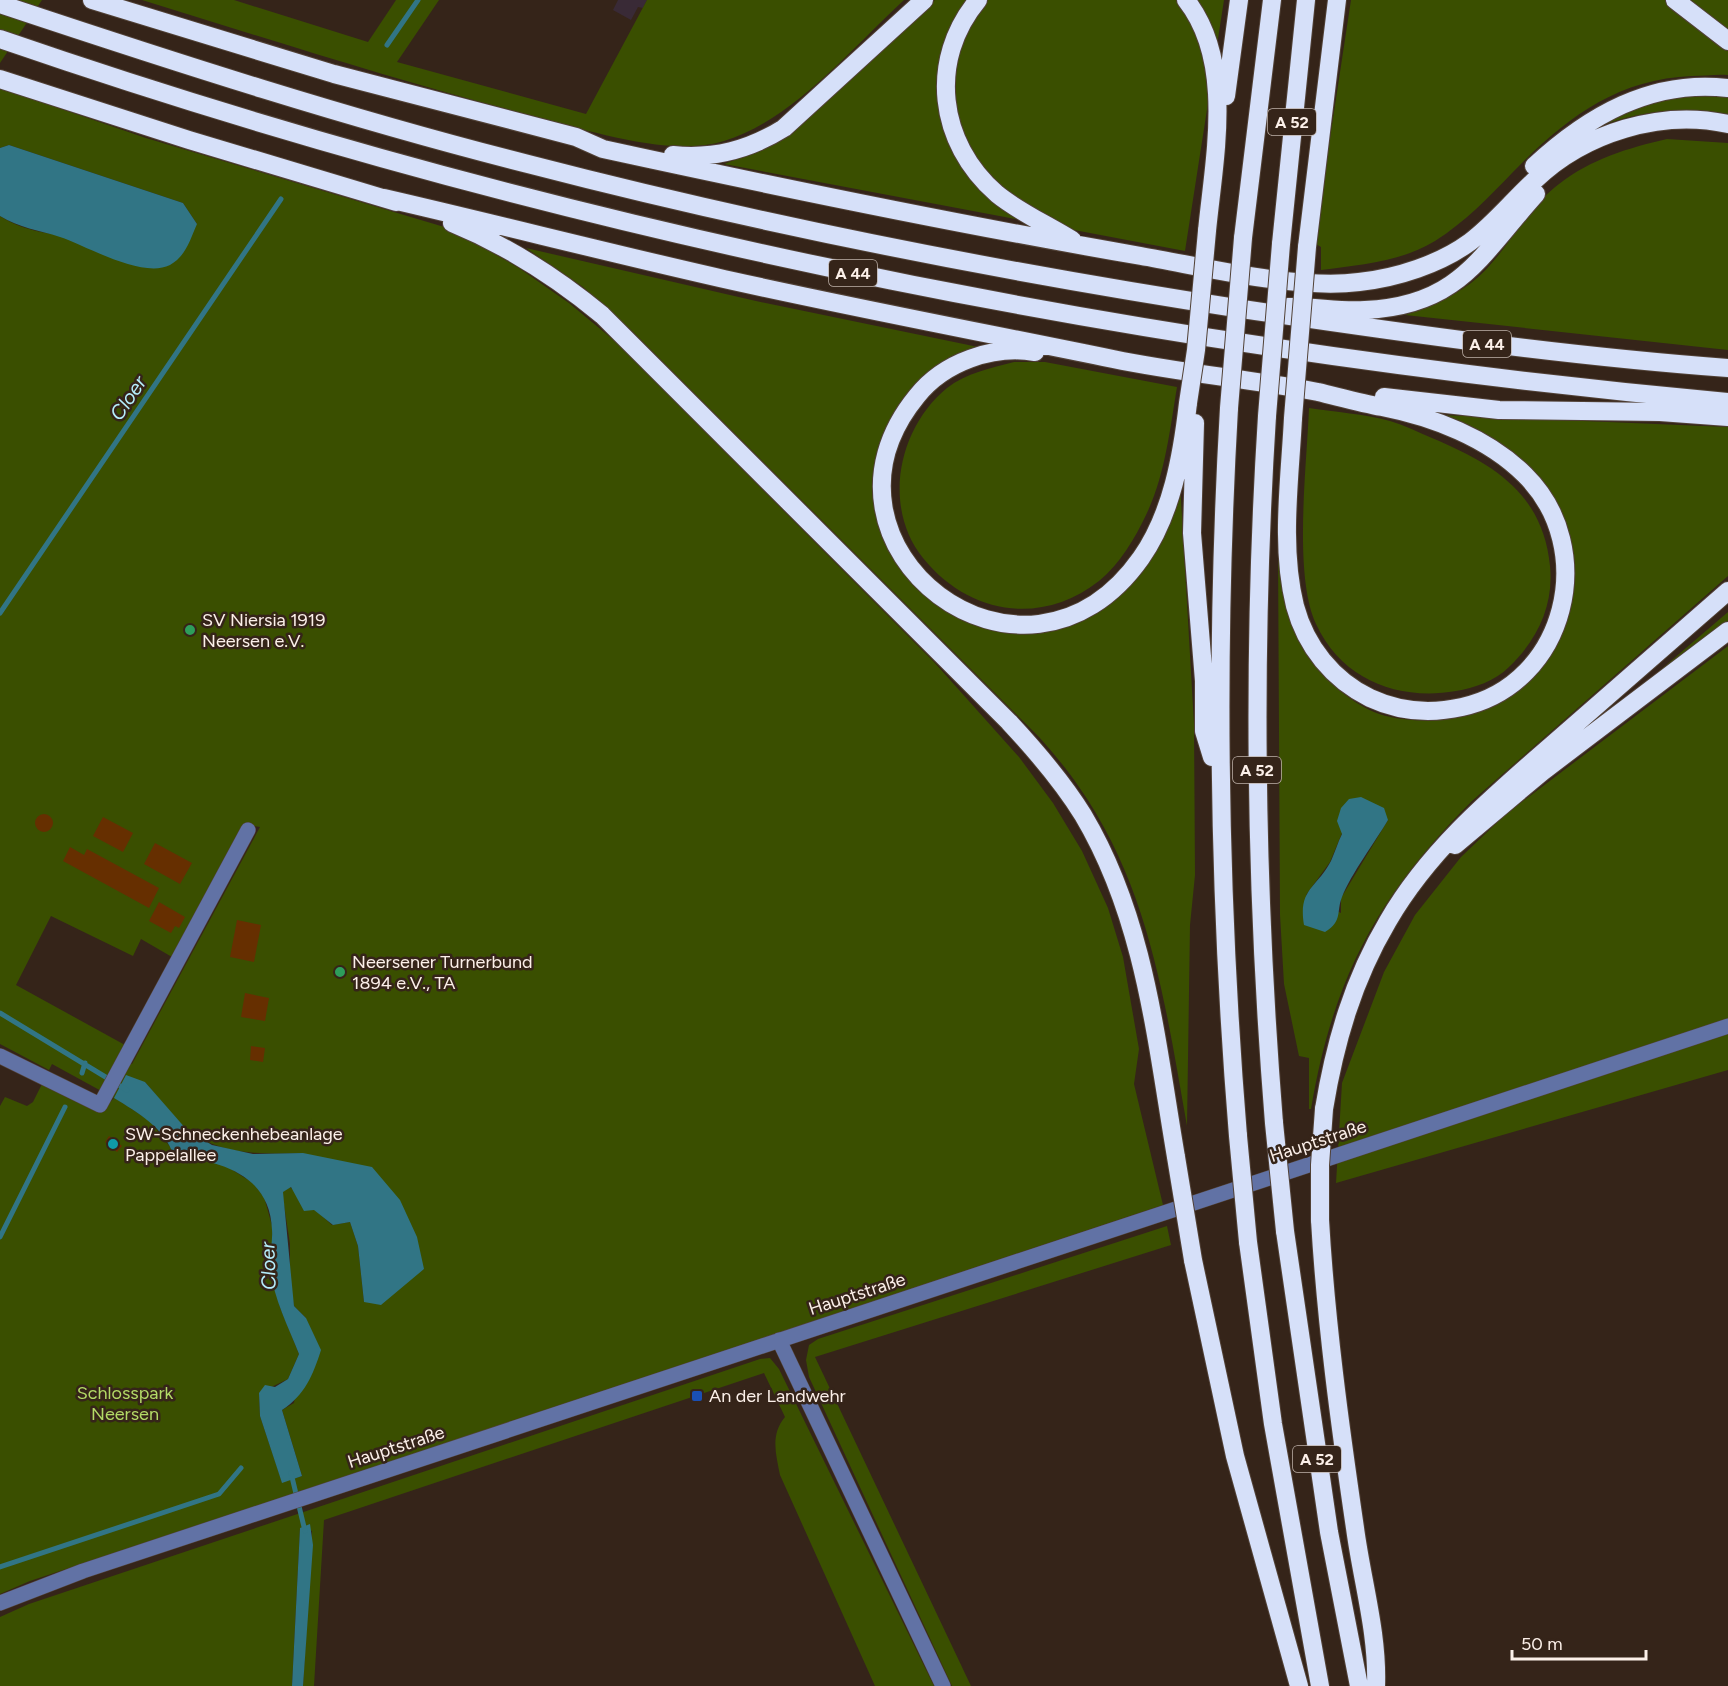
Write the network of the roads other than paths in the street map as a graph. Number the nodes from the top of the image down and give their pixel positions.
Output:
1 (92, 0) edge
2 (924, 0) edge
3 (978, 0) edge
4 (1186, 0) edge
5 (1239, 0) edge
6 (1272, 0) edge
7 (1306, 0) edge
8 (1336, 0) edge
9 (1675, 0) edge
10 (0, 4) edge
11 (0, 39) edge
12 (1728, 40) edge
13 (0, 79) edge
14 (1728, 88) edge
15 (1728, 123) edge
16 (1728, 134) edge
17 (576, 137) junction
18 (1215, 154) junction
19 (384, 198) junction
20 (1082, 245) junction
21 (1431, 261) junction
22 (1247, 309) junction
23 (1114, 360) junction
24 (1728, 368) edge
25 (1323, 393) junction
26 (1728, 402) edge
27 (1192, 404) junction
28 (1728, 417) edge
29 (1728, 591) edge
30 (1728, 631) edge
31 (1219, 781) junction
32 (248, 830) dead end
33 (1429, 863) junction
34 (1728, 1026) edge
35 (0, 1056) edge
36 (779, 1340) junction
37 (0, 1603) edge
38 (943, 1686) edge
39 (1299, 1686) edge
40 (1320, 1686) edge
41 (1359, 1686) edge
42 (1376, 1686) edge

1 - 17 highway
2 - 17 highway
3 - 20 highway
4 - 18 highway
5 - 18 highway
6 - 31 highway, A 52, bridge
7 - 41 highway, A 52, bridge
8 - 25 highway, bridge
9 - 12 highway
10 - 22 highway, A 44
11 - 26 highway, A 44
13 - 19 highway
14 - 21 highway
15 - 21 highway
16 - 22 highway
17 - 20 highway
18 - 27 highway, bridge
19 - 23 highway
19 - 39 highway, bridge
20 - 21 highway
22 - 24 highway, A 44
23 - 25 highway
23 - 27 highway
25 - 28 highway
27 - 31 highway
29 - 33 highway
30 - 33 highway
31 - 40 highway, A 52, bridge
32 - 35 street
33 - 42 highway, bridge
34 - 36 street, Hauptstraße
36 - 37 street, Hauptstraße
36 - 38 street

